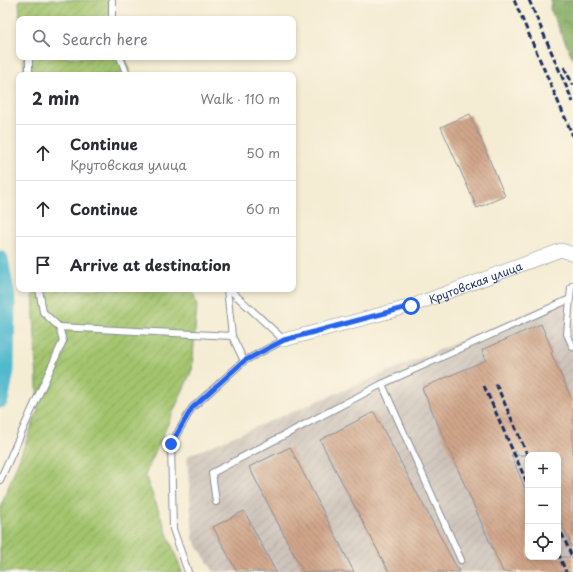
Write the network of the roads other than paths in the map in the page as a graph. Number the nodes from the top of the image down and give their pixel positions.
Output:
1 (112, 0) edge
2 (112, 16) edge
3 (29, 60) edge
4 (121, 60) edge
5 (29, 72) edge
6 (126, 72) edge
7 (573, 254) edge
8 (573, 285) edge
9 (40, 292) edge
10 (228, 292) edge
11 (231, 292) edge
12 (570, 299) junction
13 (59, 327) junction
14 (232, 336) junction
15 (284, 340) junction
16 (573, 348) edge
17 (244, 361) junction
18 (382, 384) junction
19 (0, 480) edge
20 (216, 502) dead end
21 (461, 560) dead end
22 (188, 572) edge

1 - 2 lane
3 - 5 lane
4 - 6 lane
7 - 15 street, Крутовская улица
8 - 12 lane
9 - 13 lane
10 - 14 lane
11 - 15 lane
12 - 16 lane
12 - 18 lane
13 - 14 lane
13 - 19 lane
14 - 17 lane
15 - 17 lane
17 - 22 lane
18 - 20 lane
18 - 21 lane

